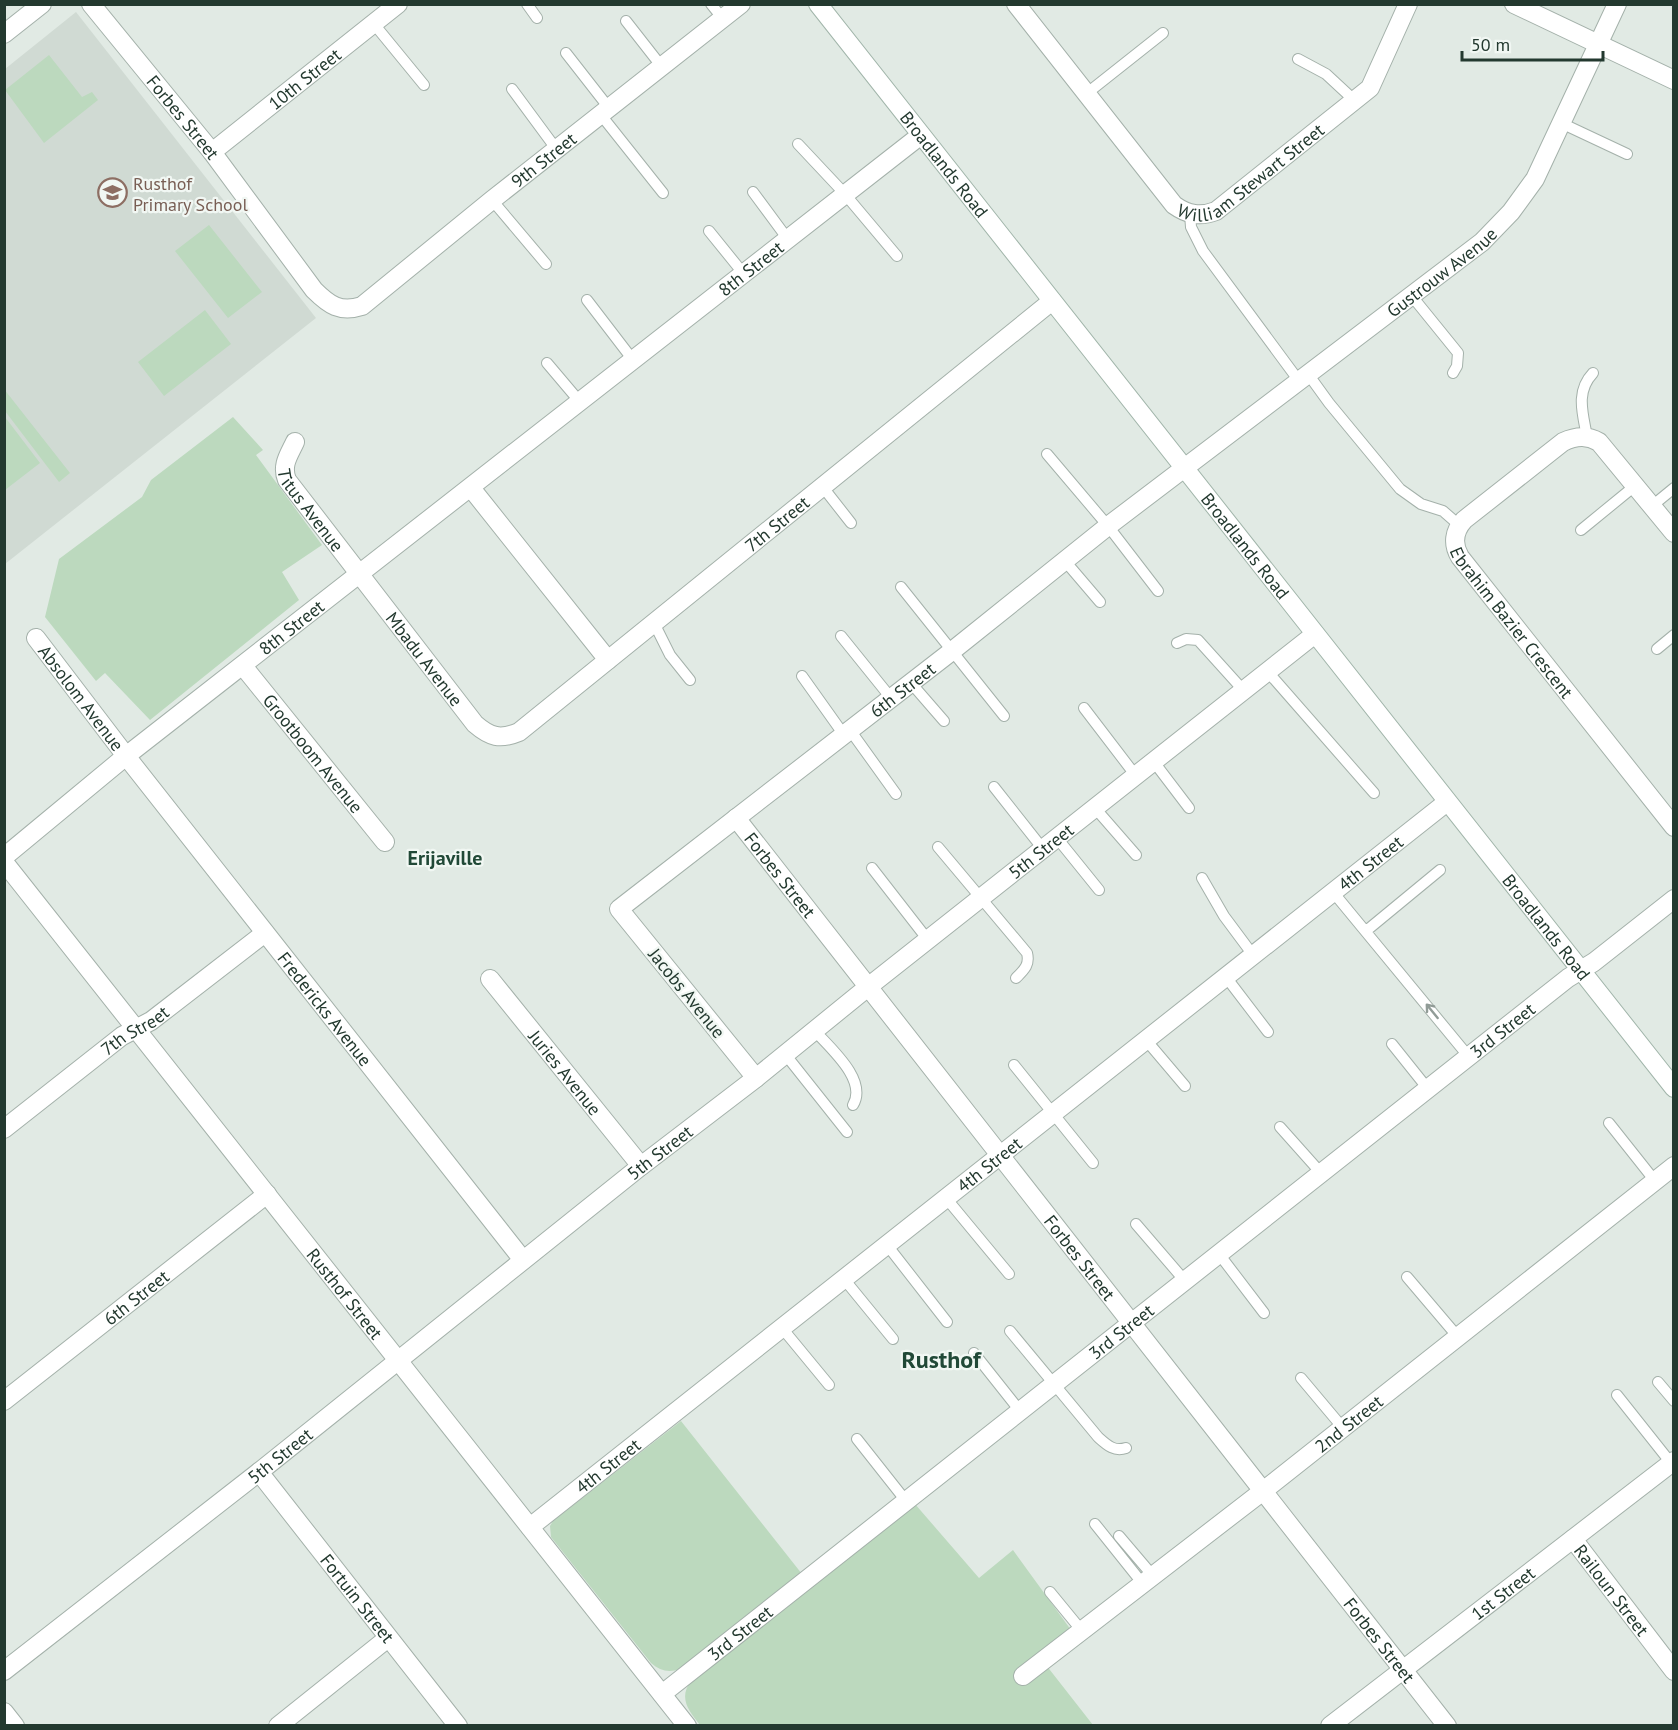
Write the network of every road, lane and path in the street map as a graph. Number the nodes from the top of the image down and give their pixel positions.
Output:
1 (42, 4) edge
2 (91, 4) edge
3 (398, 4) edge
4 (527, 4) edge
5 (711, 4) edge
6 (741, 4) edge
7 (818, 4) edge
8 (1016, 4) edge
9 (1408, 4) edge
10 (1514, 4) edge
11 (1617, 4) edge
12 (537, 18) dead end
13 (723, 19) junction
14 (626, 21) dead end
15 (374, 24) junction
16 (1163, 33) dead end
17 (4, 34) edge
18 (1598, 45) junction
19 (566, 52) dead end
20 (1298, 59) dead end
21 (662, 67) junction
22 (1674, 80) edge
23 (424, 85) dead end
24 (512, 89) dead end
25 (1086, 94) junction
26 (1354, 100) junction
27 (605, 112) junction
28 (1561, 123) junction
29 (921, 135) junction
30 (798, 144) dead end
31 (557, 150) junction
32 (212, 152) junction
33 (1628, 154) dead end
34 (753, 192) dead end
35 (663, 193) dead end
36 (844, 193) junction
37 (492, 200) junction
38 (1190, 214) junction
39 (709, 231) dead end
40 (787, 238) junction
41 (897, 256) dead end
42 (546, 264) dead end
43 (743, 273) junction
44 (1411, 295) junction
45 (587, 300) dead end
46 (1052, 301) junction
47 (342, 309) joint
48 (633, 360) junction
49 (547, 363) dead end
50 (1453, 373) dead end
51 (1593, 374) dead end
52 (1304, 378) junction
53 (580, 402) junction
54 (1587, 437) junction
55 (295, 442) dead end
56 (1047, 454) dead end
57 (1185, 469) junction
58 (1636, 485) junction
59 (822, 486) junction
60 (471, 488) junction
61 (1674, 488) edge
62 (1652, 506) junction
63 (851, 523) dead end
64 (1460, 525) junction
65 (1108, 526) junction
66 (1581, 530) dead end
67 (1674, 533) edge
68 (1065, 561) junction
69 (358, 573) junction
70 (901, 587) dead end
71 (1158, 591) dead end
72 (1101, 603) dead end
73 (654, 622) junction
74 (1315, 634) junction
75 (1674, 635) edge
76 (841, 636) dead end
77 (36, 638) dead end
78 (1176, 643) dead end
79 (1657, 649) dead end
80 (951, 651) junction
81 (608, 660) junction
82 (243, 666) junction
83 (1268, 672) junction
84 (802, 676) dead end
85 (690, 680) dead end
86 (911, 683) junction
87 (1244, 691) junction
88 (891, 698) junction
89 (1084, 708) dead end
90 (1004, 716) dead end
91 (944, 721) dead end
92 (847, 732) junction
93 (496, 737) joint
94 (126, 756) junction
95 (1154, 762) junction
96 (1136, 776) junction
97 (994, 787) dead end
98 (1374, 793) dead end
99 (896, 794) dead end
100 (1447, 802) junction
101 (1095, 808) junction
102 (1189, 808) dead end
103 (736, 818) junction
104 (1674, 827) edge
105 (1058, 838) junction
106 (385, 842) dead end
107 (938, 847) dead end
108 (1043, 849) junction
109 (1136, 855) dead end
110 (4, 857) edge
111 (4, 862) edge
112 (872, 868) dead end
113 (1440, 870) dead end
114 (1202, 878) dead end
115 (1099, 890) dead end
116 (1333, 892) junction
117 (981, 898) junction
118 (1674, 899) edge
119 (619, 909) joint
120 (1366, 932) junction
121 (265, 933) junction
122 (928, 940) junction
123 (1253, 956) junction
124 (1581, 970) junction
125 (1226, 977) junction
126 (1016, 978) dead end
127 (490, 979) dead end
128 (868, 987) junction
129 (136, 1028) junction
130 (814, 1030) junction
131 (1268, 1032) dead end
132 (1146, 1040) junction
133 (1392, 1044) dead end
134 (784, 1054) junction
135 (1469, 1057) junction
136 (1014, 1065) dead end
137 (756, 1078) junction
138 (1185, 1086) dead end
139 (1674, 1088) edge
140 (1428, 1089) junction
141 (854, 1105) dead end
142 (1053, 1114) junction
143 (1609, 1123) dead end
144 (1280, 1126) dead end
145 (4, 1129) edge
146 (847, 1132) dead end
147 (1000, 1156) junction
148 (1093, 1163) dead end
149 (641, 1166) junction
150 (1674, 1166) edge
151 (1321, 1173) junction
152 (1655, 1181) junction
153 (267, 1194) junction
154 (946, 1198) junction
155 (1136, 1224) dead end
156 (887, 1245) junction
157 (1219, 1254) junction
158 (523, 1260) junction
159 (1010, 1274) dead end
160 (1407, 1277) dead end
161 (844, 1279) junction
162 (1185, 1281) junction
163 (1264, 1313) dead end
164 (947, 1322) dead end
165 (1131, 1323) junction
166 (782, 1328) junction
167 (1010, 1331) dead end
168 (1458, 1337) junction
169 (893, 1339) dead end
170 (974, 1353) dead end
171 (398, 1359) junction
172 (1301, 1378) dead end
173 (1658, 1382) dead end
174 (1054, 1384) junction
175 (829, 1385) dead end
176 (1617, 1395) dead end
177 (4, 1401) edge
178 (1674, 1401) edge
179 (1020, 1411) junction
180 (1343, 1428) junction
181 (857, 1439) dead end
182 (1126, 1448) dead end
183 (1672, 1462) edge
184 (259, 1472) junction
185 (1263, 1491) junction
186 (906, 1501) junction
187 (1095, 1524) dead end
188 (530, 1527) junction
189 (1119, 1536) dead end
190 (1573, 1539) junction
191 (1148, 1580) junction
192 (1050, 1592) dead end
193 (1082, 1631) junction
194 (388, 1638) junction
195 (1403, 1670) junction
196 (4, 1671) edge
197 (1674, 1671) edge
198 (1023, 1676) dead end
199 (662, 1694) junction
200 (4, 1712) edge
201 (15, 1725) edge
202 (278, 1725) edge
203 (458, 1725) edge
204 (687, 1725) edge
205 (1330, 1725) edge
206 (1447, 1725) edge

1 - 17 street
2 - 32 street, Forbes Street
3 - 15 street, 10th Street
4 - 12 lane
5 - 13 lane
6 - 13 street, 9th Street
7 - 29 street, Broadlands Road
8 - 25 street, William Stewart Street
9 - 26 street, William Stewart Street
10 - 18 street
11 - 18 street, Gustrouw Avenue
13 - 21 street, 9th Street
14 - 21 lane
15 - 23 lane
15 - 32 street, 10th Street
16 - 25 lane
18 - 22 street
18 - 28 street, Gustrouw Avenue
19 - 27 lane
20 - 26 lane
21 - 27 street, 9th Street
24 - 31 lane
25 - 38 street, William Stewart Street
26 - 38 street, William Stewart Street
27 - 31 street, 9th Street
27 - 35 lane
28 - 33 lane
28 - 44 street, Gustrouw Avenue
29 - 36 street, 8th Street
29 - 46 street, Broadlands Road
30 - 36 lane
31 - 37 street, 9th Street
32 - 47 street, Forbes Street
34 - 40 lane
36 - 40 street, 8th Street
36 - 41 lane
37 - 42 lane
37 - 47 street, 9th Street
38 - 52 lane
39 - 43 lane
40 - 43 street, 8th Street
43 - 48 street, 8th Street
44 - 50 lane
44 - 52 street, Gustrouw Avenue
45 - 48 lane
46 - 57 street, Broadlands Road
46 - 59 street, 7th Street
48 - 53 street, 8th Street
49 - 53 lane
51 - 54 lane
52 - 57 street, Gustrouw Avenue
52 - 64 lane
53 - 60 street, 8th Street
54 - 58 street
54 - 64 street, Ebrahim Bazier Crescent
55 - 69 street, Titus Avenue
56 - 65 lane
57 - 65 street, 6th Street
57 - 74 street, Broadlands Road
58 - 62 street
58 - 66 lane
59 - 63 lane
59 - 73 street, 7th Street
60 - 69 street, 8th Street
60 - 81 street
61 - 62 lane
62 - 67 street
64 - 104 street, Ebrahim Bazier Crescent
65 - 68 street, 6th Street
65 - 71 lane
68 - 72 lane
68 - 80 street, 6th Street
69 - 82 street, 8th Street
69 - 93 street, Mbadu Avenue
70 - 80 lane
73 - 81 street, 7th Street
73 - 85 lane
74 - 83 street, 5th Street
74 - 100 street, Broadlands Road
75 - 79 lane
76 - 88 lane
77 - 94 street, Absolom Avenue
78 - 87 lane
80 - 86 street, 6th Street
80 - 90 lane
81 - 93 street, 7th Street
82 - 94 street, 8th Street
82 - 106 street, Grootboom Avenue
83 - 87 street, 5th Street
83 - 98 lane
84 - 92 lane
86 - 88 street, 6th Street
86 - 91 lane
87 - 95 street, 5th Street
88 - 92 street, 6th Street
89 - 96 lane
92 - 99 lane
92 - 103 street, 6th Street
94 - 110 street, 8th Street
94 - 121 street, Fredericks Avenue
95 - 96 street, 5th Street
95 - 102 lane
96 - 101 street, 5th Street
97 - 108 lane
100 - 116 street, 4th Street
100 - 124 street, Broadlands Road
101 - 105 street, 5th Street
101 - 109 lane
103 - 119 street, 6th Street
103 - 128 street, Forbes Street
105 - 108 street, 5th Street
105 - 115 lane
107 - 117 lane
108 - 117 street, 5th Street
111 - 129 street, Rusthof Street
112 - 122 lane
113 - 120 lane
114 - 123 lane
116 - 120 lane
116 - 123 street, 4th Street
117 - 122 street, 5th Street
117 - 126 lane
118 - 124 street, 3rd Street
119 - 137 street, Jacobs Avenue
135 -> 120 lane
121 - 129 street, 7th Street
121 - 158 street, Fredericks Avenue
122 - 128 street, 5th Street
123 - 125 street, 4th Street
124 - 135 street, 3rd Street
124 - 139 street, Broadlands Road
125 - 131 lane
125 - 132 street, 4th Street
127 - 149 street, Juries Avenue
128 - 130 street, 5th Street
128 - 147 street, Forbes Street
129 - 145 street, 7th Street
129 - 153 street, Rusthof Street
130 - 134 street, 5th Street
130 - 141 lane
132 - 138 lane
132 - 142 street, 4th Street
133 - 140 lane
134 - 137 street, 5th Street
134 - 146 lane
135 - 140 street, 3rd Street
136 - 142 lane
137 - 149 street, 5th Street
140 - 151 street, 3rd Street
142 - 147 street, 4th Street
142 - 148 lane
143 - 152 lane
144 - 151 lane
147 - 154 street, 4th Street
147 - 165 street, Forbes Street
149 - 158 street, 5th Street
150 - 152 street, 2nd Street
151 - 157 street, 3rd Street
152 - 168 street, 2nd Street
153 - 171 street, Rusthof Street
153 - 177 street, 6th Street
154 - 156 street, 4th Street
154 - 159 lane
155 - 162 lane
156 - 161 street, 4th Street
156 - 164 lane
157 - 162 street, 3rd Street
157 - 163 lane
158 - 171 street, 5th Street
160 - 168 lane
161 - 166 street, 4th Street
161 - 169 lane
162 - 165 street, 3rd Street
165 - 174 street, 3rd Street
165 - 185 street, Forbes Street
166 - 175 lane
166 - 188 street, 4th Street
167 - 174 lane
168 - 180 street, 2nd Street
170 - 179 lane
171 - 184 street, 5th Street
171 - 188 street, Rusthof Street
172 - 180 lane
173 - 178 lane
174 - 179 street, 3rd Street
174 - 182 lane
176 - 183 lane
179 - 186 street, 3rd Street
180 - 185 street, 2nd Street
181 - 186 lane
183 - 190 street, 1st Street
184 - 194 street, Fortuin Street
184 - 196 street, 5th Street
185 - 191 street, 2nd Street
185 - 195 street, Forbes Street
186 - 199 street, 3rd Street
187 - 191 lane
188 - 199 street, Rusthof Street
189 - 191 lane
190 - 195 street, 1st Street
190 - 197 street, Railoun Street
191 - 193 street, 2nd Street
192 - 193 lane
193 - 198 street, 2nd Street
194 - 202 street
194 - 203 street, Fortuin Street
195 - 205 street, 1st Street
195 - 206 street, Forbes Street
199 - 204 street, Rusthof Street
200 - 201 street

